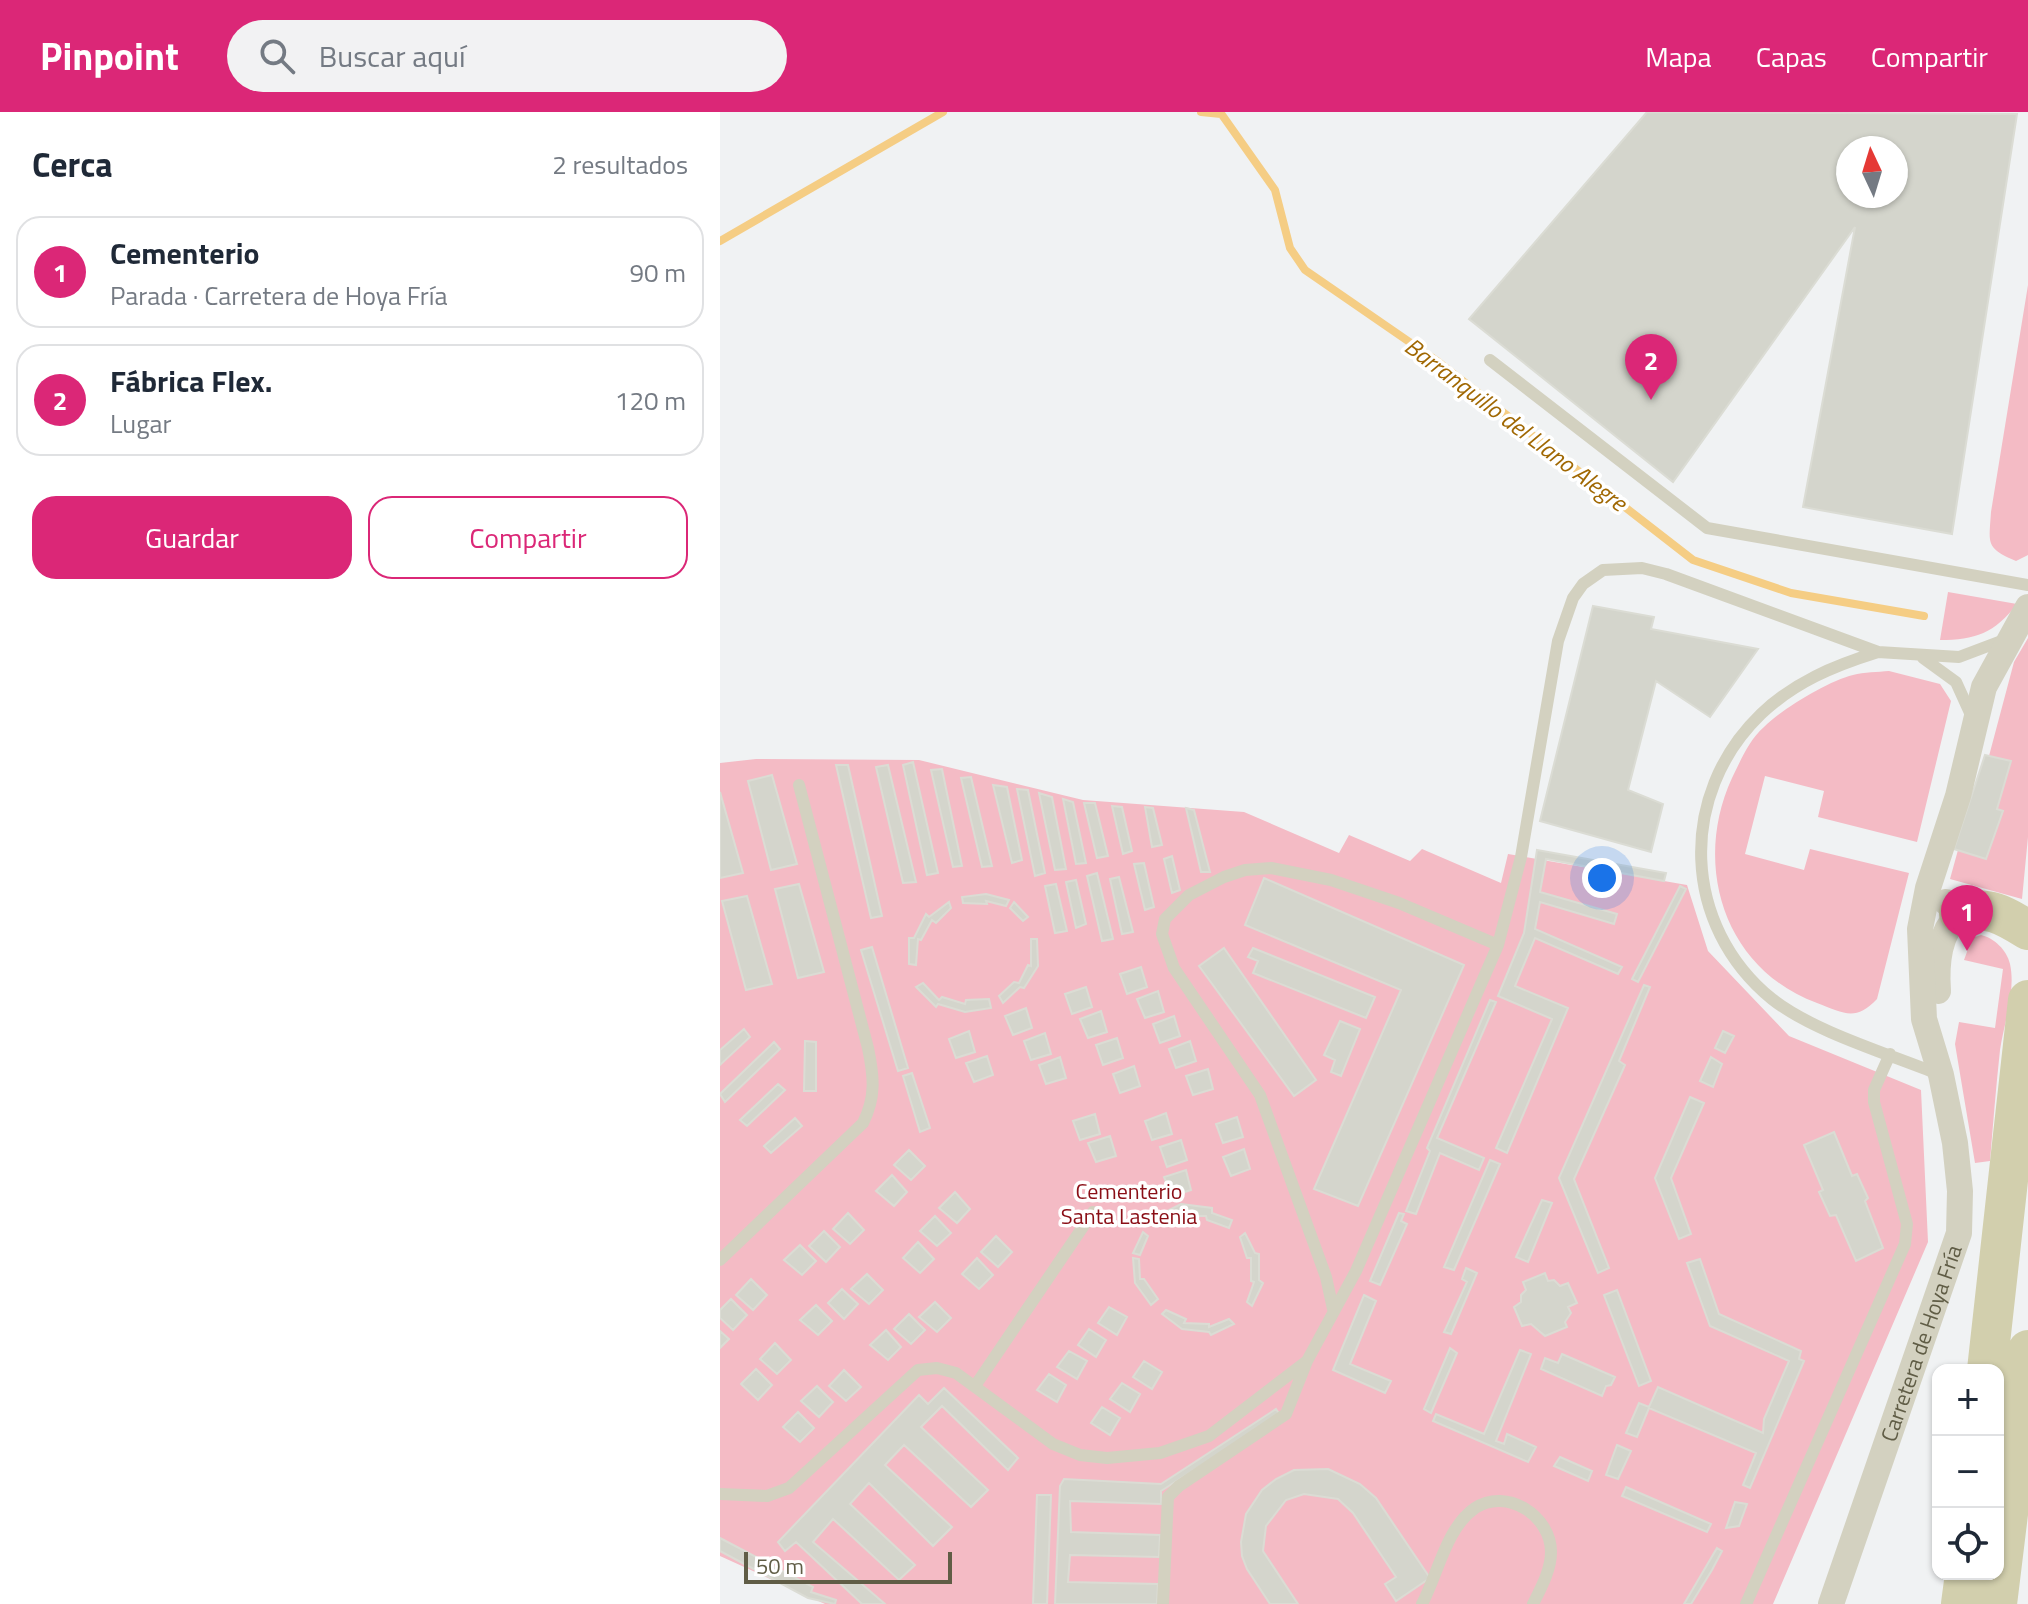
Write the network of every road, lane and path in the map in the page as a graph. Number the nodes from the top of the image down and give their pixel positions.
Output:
1 (1490, 360) dead end
2 (2028, 585) edge
3 (2028, 607) edge
4 (2011, 637) junction
5 (1878, 652) junction
6 (1920, 656) junction
7 (1974, 726) junction
8 (799, 785) dead end
9 (1928, 888) junction
10 (1959, 913) junction
11 (2028, 930) edge
12 (1498, 945) junction
13 (2028, 1000) edge
14 (1890, 1054) junction
15 (1941, 1075) junction
16 (1093, 1212) dead end
17 (720, 1260) edge
18 (1333, 1309) junction
19 (2028, 1350) edge
20 (1307, 1361) junction
21 (1988, 1364) edge
22 (975, 1386) junction
23 (720, 1494) edge
24 (1964, 1580) edge
25 (1163, 1604) edge
26 (1422, 1604) edge
27 (1533, 1604) edge
28 (1746, 1604) edge
29 (1831, 1604) edge
30 (1961, 1604) edge
31 (1997, 1604) edge

1 - 2 lane
3 - 4 street, Carretera de Hoya Fría
4 - 6 lane
4 - 7 street, Carretera de Hoya Fría
5 - 6 lane
5 - 12 lane
5 - 14 lane
6 - 7 lane
7 - 9 street, Carretera de Hoya Fría
8 - 17 lane
9 - 10 street
9 - 15 street, Carretera de Hoya Fría
10 - 11 main road
10 - 15 street, Carretera de Hoya Fría
12 - 18 lane
12 - 18 lane
13 - 21 main road
14 - 15 lane
14 - 28 lane
15 - 29 street, Carretera de Hoya Fría
16 - 22 lane
18 - 20 lane
19 - 31 main road
20 - 22 lane
20 - 25 lane
22 - 23 lane
24 - 30 main road
26 - 27 lane

